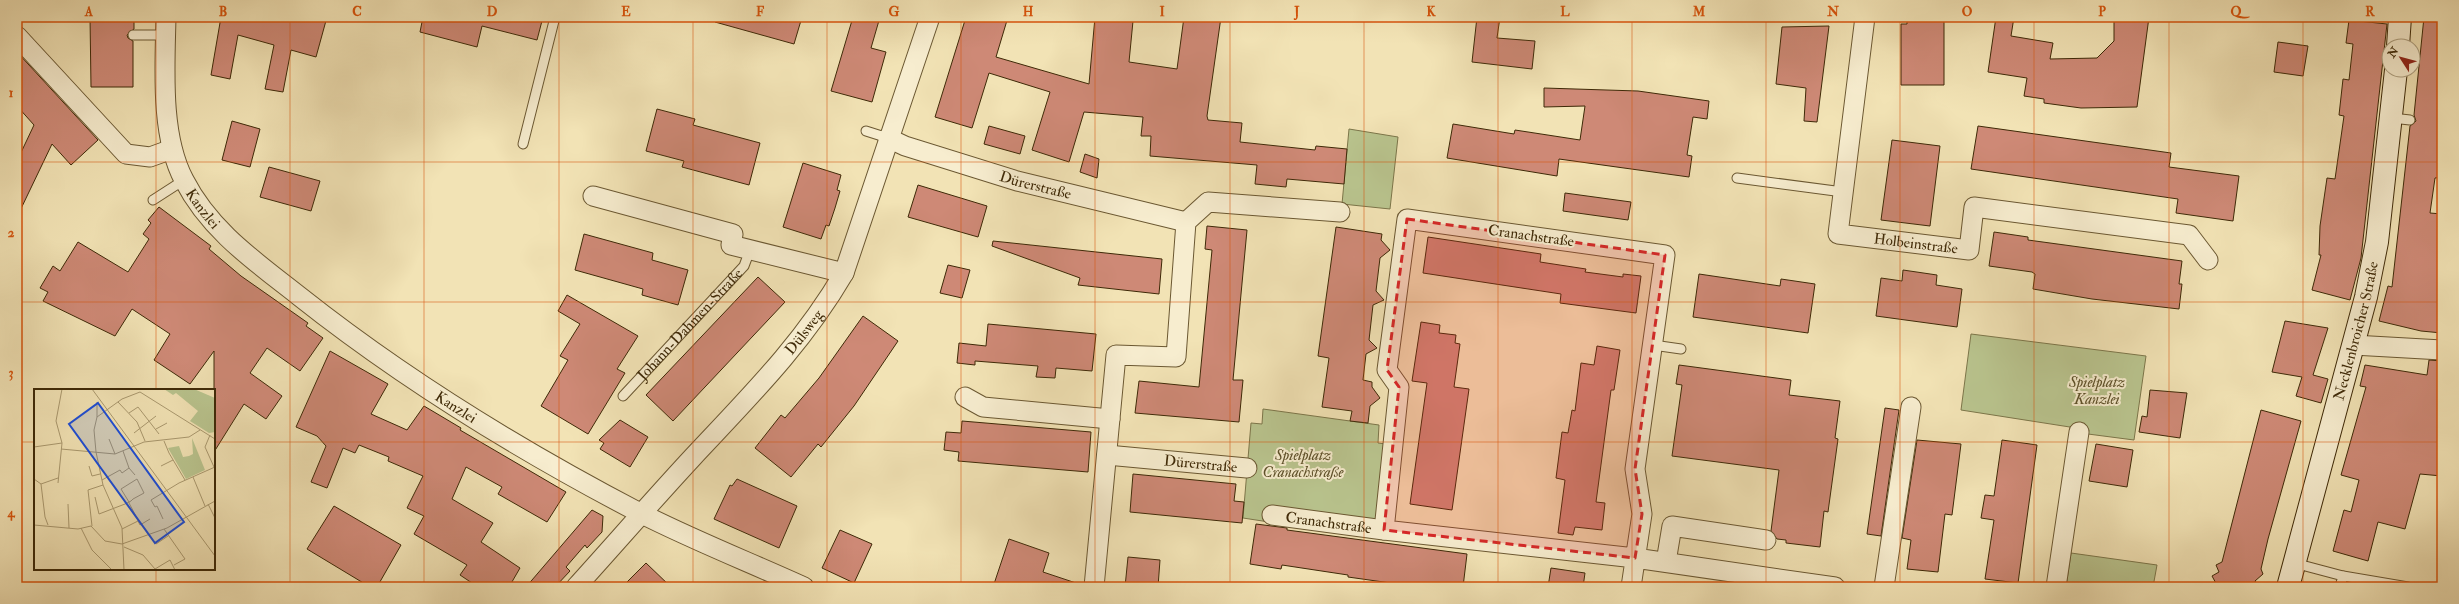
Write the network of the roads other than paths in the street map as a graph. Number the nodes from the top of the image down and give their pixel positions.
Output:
1 (555, 17) edge
2 (930, 17) edge
3 (1865, 17) edge
4 (2400, 17) edge
5 (165, 26) edge
6 (133, 34) dead end
7 (17, 36) edge
8 (2399, 38) edge
9 (2397, 78) edge
10 (866, 131) dead end
11 (888, 138) junction
12 (523, 144) dead end
13 (172, 149) junction
14 (1737, 178) dead end
15 (184, 180) junction
16 (1843, 192) junction
17 (593, 196) dead end
18 (153, 200) dead end
19 (1340, 212) dead end
20 (1186, 222) junction
21 (750, 250) junction
22 (2208, 260) dead end
23 (844, 273) junction
24 (1653, 345) junction
25 (2353, 345) junction
26 (1681, 349) dead end
27 (2442, 350) edge
28 (623, 396) dead end
29 (965, 397) dead end
30 (1911, 407) dead end
31 (1110, 418) junction
32 (2079, 432) dead end
33 (1107, 455) junction
34 (1247, 468) dead end
35 (641, 513) junction
36 (1272, 515) dead end
37 (1384, 530) junction
38 (1766, 540) dead end
39 (1635, 558) junction
40 (1666, 562) junction
41 (2294, 563) junction
42 (576, 587) edge
43 (804, 587) edge
44 (1094, 587) edge
45 (1630, 587) edge
46 (1835, 587) edge
47 (1884, 587) edge
48 (2056, 587) edge
49 (2288, 587) edge
50 (2408, 587) edge

1 - 12 lane
2 - 11 street, Dülsweg
3 - 16 street, Holbeinstraße
4 - 8 main road
5 - 6 lane
5 - 13 street, Kanzlei
7 - 13 street
9 - 25 main road, Necklenbroicher Straße
10 - 11 lane
11 - 20 street, Dürerstraße
11 - 23 street, Dülsweg
13 - 15 street, Kanzlei
14 - 16 lane
15 - 18 lane
15 - 35 street, Kanzlei
16 - 22 street, Holbeinstraße
17 - 21 street, Johann-Dahmen-Straße
19 - 20 street
20 - 31 street
21 - 23 street, Johann-Dahmen-Straße
21 - 28 lane, Johann-Dahmen-Straße
23 - 35 street, Dülsweg
24 - 26 lane
24 - 37 street, Cranachstraße
24 - 39 street, Cranachstraße
25 - 27 street
25 - 41 main road, Necklenbroicher Straße
29 - 31 street
30 - 47 street
31 - 33 street
32 - 48 street
33 - 34 street, Dürerstraße
33 - 44 street
35 - 42 street, Dülsweg
35 - 43 street, Kanzlei
36 - 37 street, Cranachstraße
37 - 39 street, Cranachstraße
38 - 40 street
39 - 40 street
39 - 45 street, Cranachstraße
40 - 46 street
41 - 49 main road, Necklenbroicher Straße
41 - 50 lane

